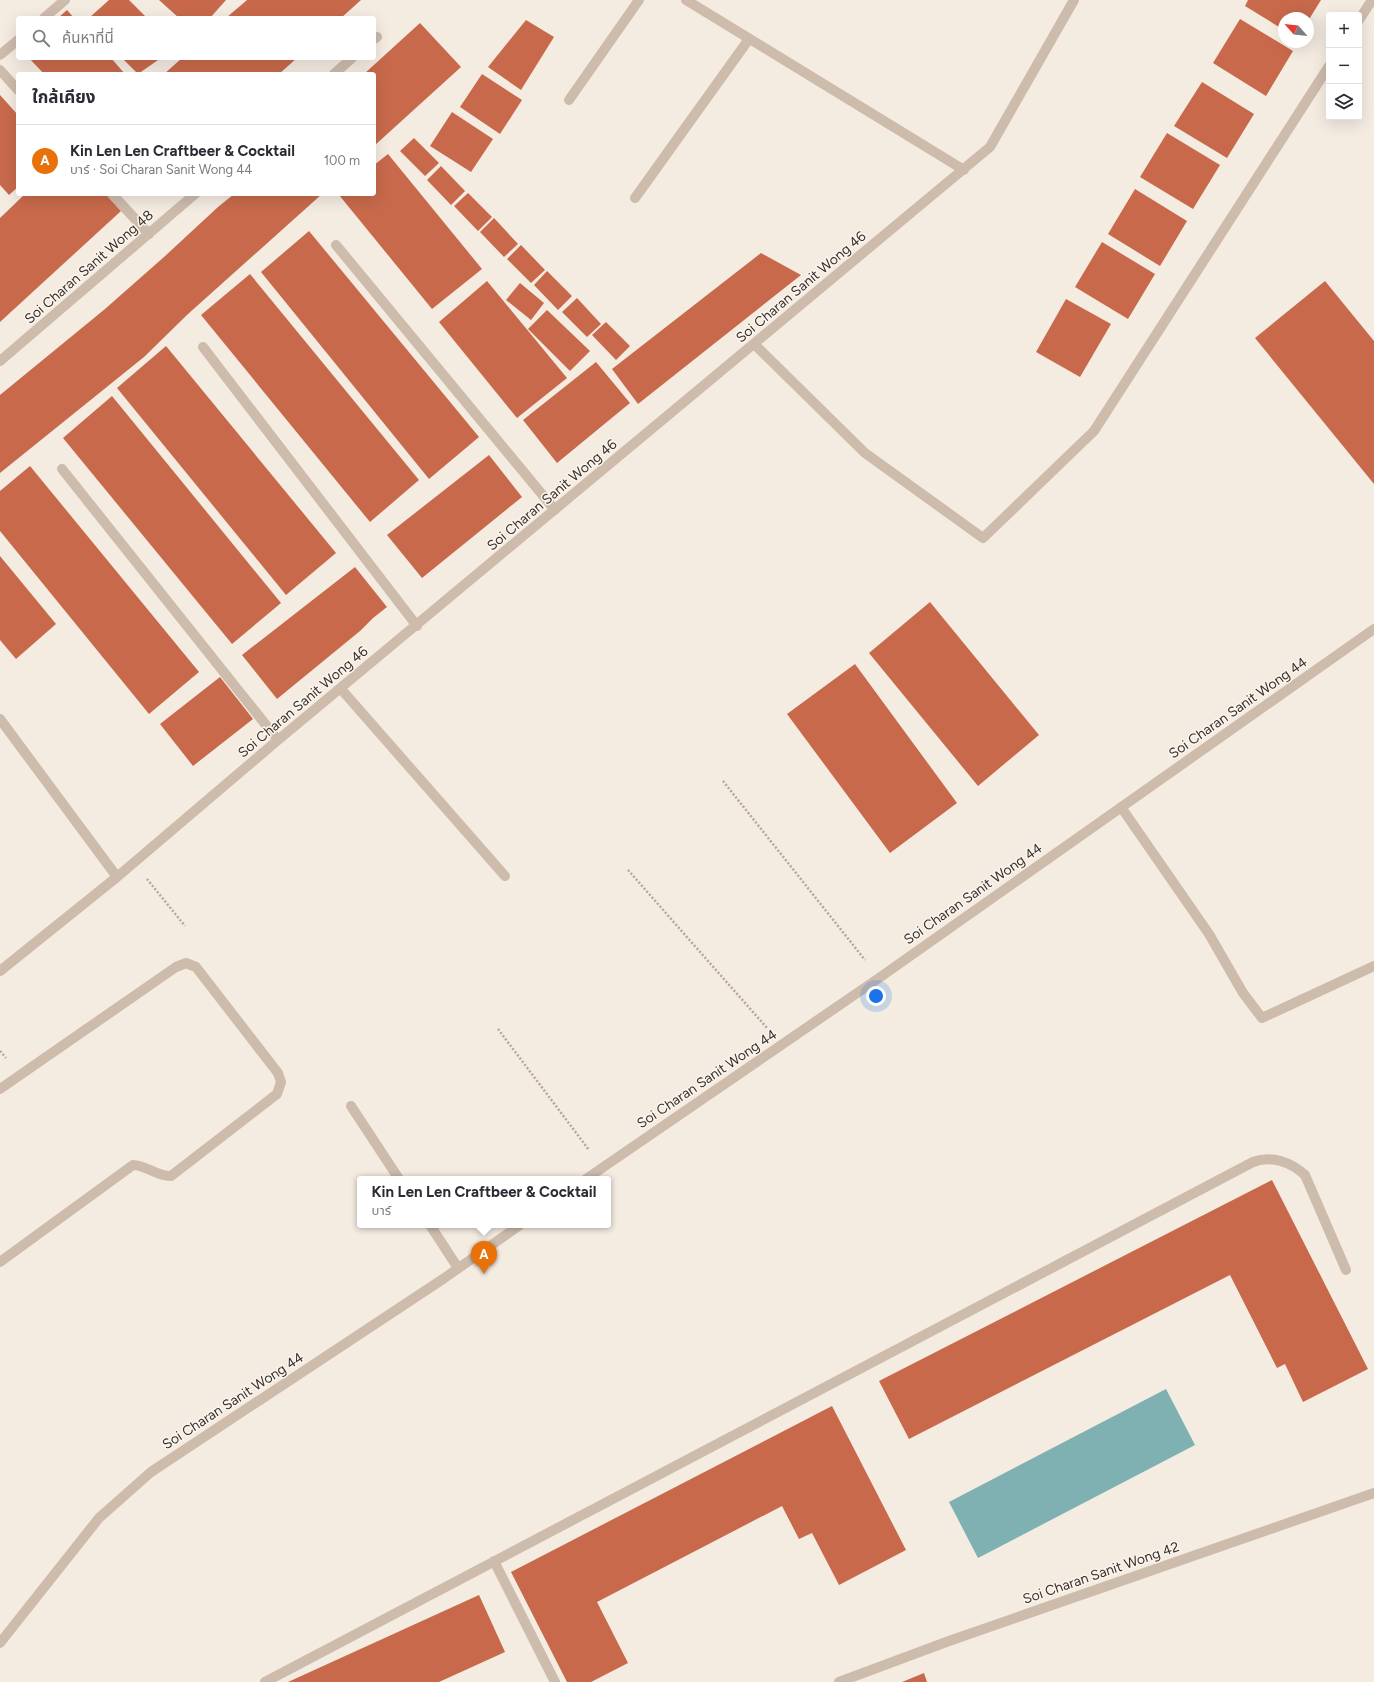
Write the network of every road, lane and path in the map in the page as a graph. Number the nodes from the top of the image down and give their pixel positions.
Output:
1 (65, 0) edge
2 (639, 0) edge
3 (686, 0) edge
4 (1074, 0) edge
5 (1372, 0) edge
6 (1362, 15) edge
7 (46, 16) edge
8 (749, 38) junction
9 (16, 42) edge
10 (0, 55) edge
11 (350, 60) edge
12 (0, 70) edge
13 (1326, 71) edge
14 (336, 72) edge
15 (16, 88) edge
16 (569, 100) dead end
17 (964, 170) junction
18 (114, 196) edge
19 (193, 196) edge
20 (635, 198) dead end
21 (149, 234) junction
22 (336, 245) dead end
23 (754, 344) junction
24 (203, 347) dead end
25 (0, 361) edge
26 (62, 469) dead end
27 (556, 510) junction
28 (417, 626) junction
29 (1374, 629) edge
30 (341, 689) junction
31 (0, 718) edge
32 (278, 740) junction
33 (723, 781) dead end
34 (1120, 807) junction
35 (134, 863) junction
36 (628, 870) dead end
37 (505, 876) dead end
38 (117, 877) junction
39 (185, 926) dead end
40 (1374, 966) edge
41 (0, 971) edge
42 (879, 978) junction
43 (498, 1029) dead end
44 (782, 1045) junction
45 (0, 1051) edge
46 (6, 1059) dead end
47 (0, 1089) edge
48 (351, 1106) dead end
49 (602, 1168) junction
50 (397, 1176) edge
51 (590, 1176) edge
52 (432, 1228) edge
53 (516, 1228) edge
54 (0, 1262) edge
55 (458, 1268) junction
56 (1346, 1270) dead end
57 (1374, 1493) edge
58 (494, 1561) junction
59 (0, 1643) edge
60 (265, 1682) edge
61 (555, 1682) edge
62 (839, 1682) edge

1 - 7 street
2 - 16 street
3 - 8 street
4 - 17 street, Soi Charan Sanit Wong 46
5 - 6 street
8 - 17 street
8 - 20 street
9 - 10 street
11 - 14 street
12 - 15 street
13 - 23 street
17 - 23 street, Soi Charan Sanit Wong 46
18 - 21 street
19 - 21 street, Soi Charan Sanit Wong 48
21 - 25 street, Soi Charan Sanit Wong 48
22 - 27 street
23 - 27 street, Soi Charan Sanit Wong 46
24 - 28 street
26 - 32 street
27 - 28 street, Soi Charan Sanit Wong 46
28 - 30 street, Soi Charan Sanit Wong 46
29 - 34 street, Soi Charan Sanit Wong 44
30 - 32 street, Soi Charan Sanit Wong 46
30 - 37 street
31 - 38 street
32 - 35 street, Soi Charan Sanit Wong 46
33 - 42 path
34 - 40 street
34 - 42 street, Soi Charan Sanit Wong 44
35 - 38 street, Soi Charan Sanit Wong 46
35 - 39 path
36 - 44 path
38 - 41 street, Soi Charan Sanit Wong 46
42 - 44 street, Soi Charan Sanit Wong 44
43 - 49 path
44 - 49 street, Soi Charan Sanit Wong 44
45 - 46 path
47 - 54 street
48 - 50 street
49 - 51 street, Soi Charan Sanit Wong 44
52 - 55 street
53 - 55 street, Soi Charan Sanit Wong 44
55 - 59 street, Soi Charan Sanit Wong 44
56 - 58 street
57 - 62 street, Soi Charan Sanit Wong 42
58 - 60 street
58 - 61 street

